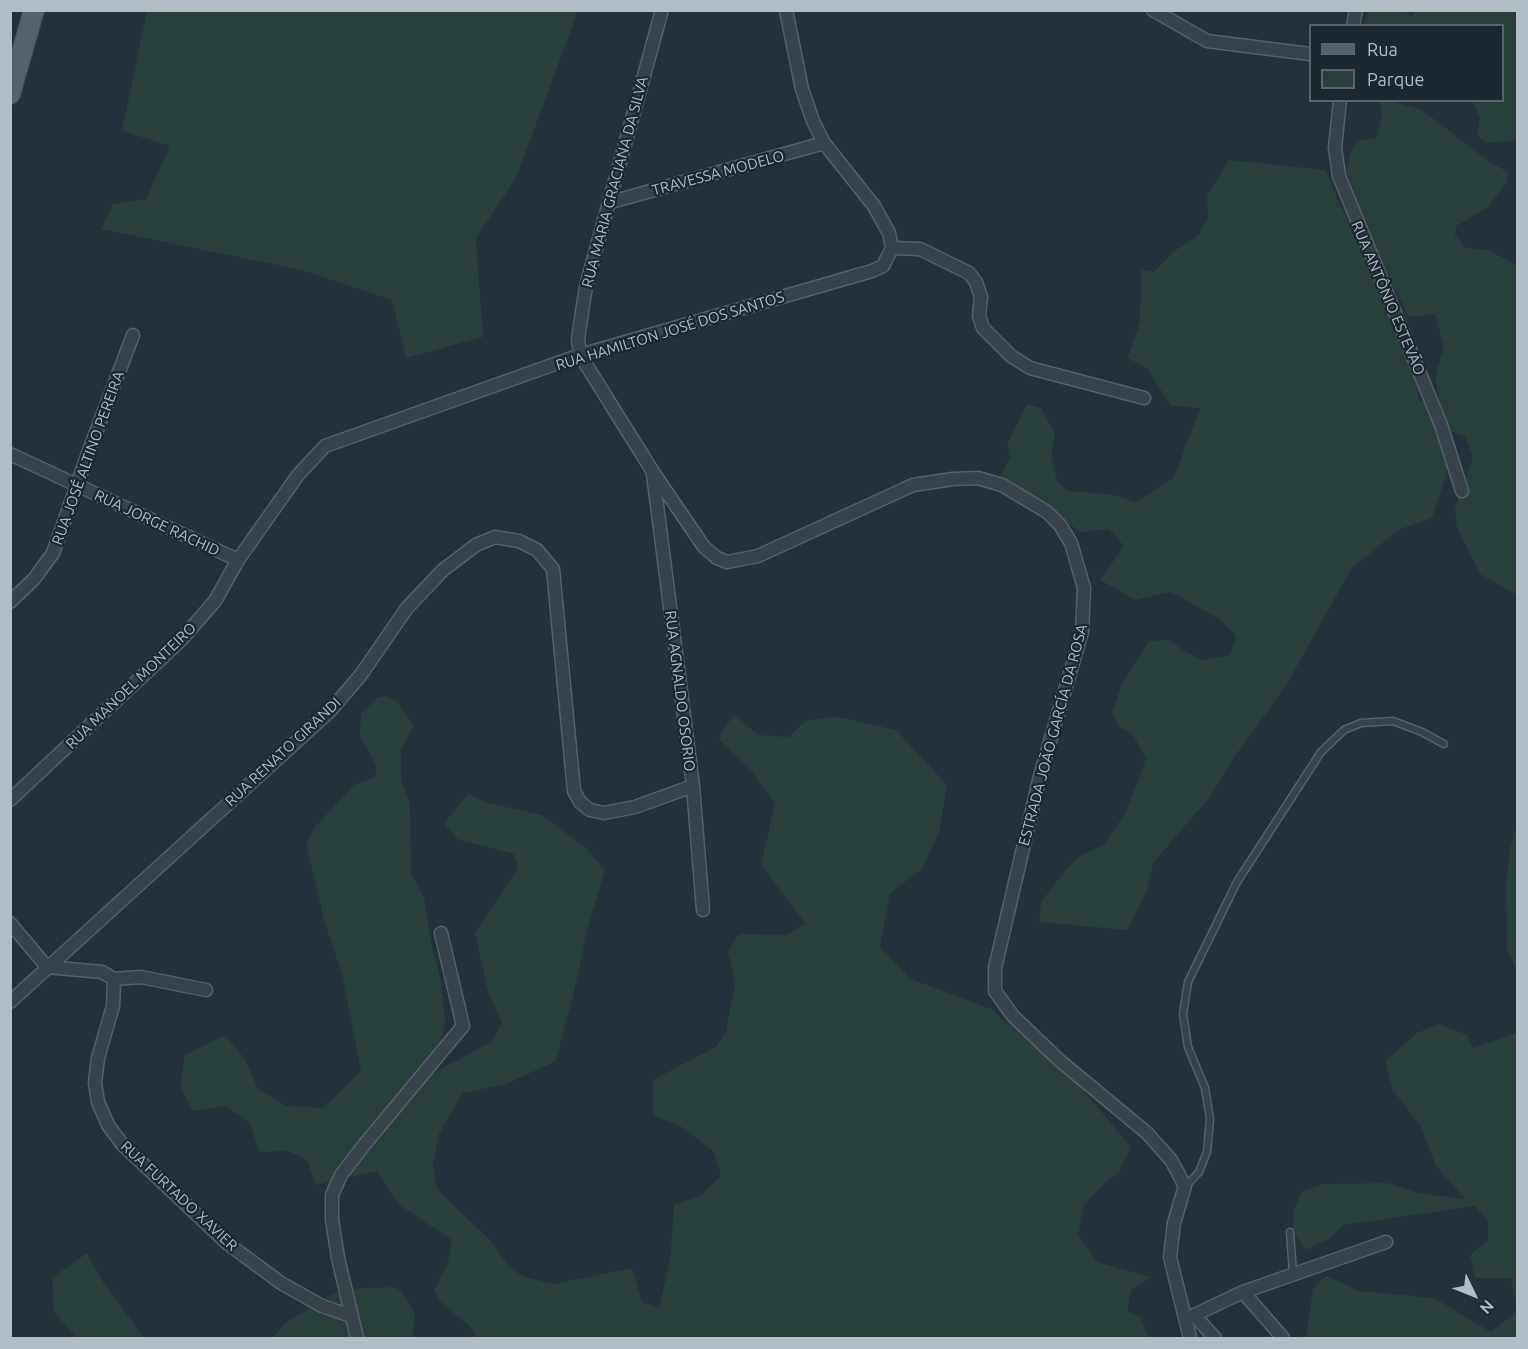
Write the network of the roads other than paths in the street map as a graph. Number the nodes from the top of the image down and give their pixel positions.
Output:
1 (34, 10) edge
2 (662, 10) edge
3 (786, 10) edge
4 (1153, 10) edge
5 (1309, 54) edge
6 (10, 94) edge
7 (1340, 102) edge
8 (824, 143) junction
9 (611, 202) junction
10 (892, 248) junction
11 (133, 335) dead end
12 (580, 355) junction
13 (1144, 398) dead end
14 (10, 454) edge
15 (652, 472) junction
16 (76, 485) junction
17 (1462, 491) dead end
18 (238, 560) junction
19 (10, 602) edge
20 (1444, 744) dead end
21 (693, 786) junction
22 (10, 801) edge
23 (703, 910) dead end
24 (10, 923) edge
25 (441, 933) dead end
26 (47, 967) junction
27 (114, 979) junction
28 (206, 990) dead end
29 (10, 1002) edge
30 (1185, 1186) junction
31 (1290, 1232) dead end
32 (1386, 1242) dead end
33 (1293, 1273) junction
34 (1243, 1292) junction
35 (351, 1316) junction
36 (1190, 1317) junction
37 (357, 1338) edge
38 (1190, 1338) edge
39 (1215, 1338) edge
40 (1283, 1338) edge

1 - 6 main road
2 - 9 street, RUA MARIA GRACIANA DA SILVA
3 - 8 street
4 - 5 street
7 - 17 street, RUA ANTÔNIO ESTEVÃO
8 - 9 street, TRAVESSA MODELO
8 - 10 street
9 - 12 street, RUA MARIA GRACIANA DA SILVA
10 - 12 street, RUA HAMILTON JOSÉ DOS SANTOS
10 - 13 street
11 - 16 street, RUA JOSÉ ALTINO PEREIRA
12 - 15 street, ESTRADA JOÃO GARCÍA DA ROSA
12 - 18 street, RUA HAMILTON JOSÉ DOS SANTOS
14 - 16 street, RUA JORGE RACHID
15 - 21 street, RUA AGNALDO OSORIO
15 - 30 street, ESTRADA JOÃO GARCÍA DA ROSA
16 - 18 street, RUA JORGE RACHID
16 - 19 street, RUA JOSÉ ALTINO PEREIRA
18 - 22 street, RUA MANOEL MONTEIRO
20 - 30 lane
21 - 23 street, RUA AGNALDO OSORIO
21 - 26 street, RUA RENATO GIRANDI
24 - 26 street
25 - 35 street
26 - 27 street
26 - 29 street, RUA RENATO GIRANDI
27 - 28 street
27 - 35 street, RUA FURTADO XAVIER
30 - 36 street
31 - 33 lane
32 - 33 street
33 - 34 street
34 - 36 street
34 - 40 street
35 - 37 street
36 - 38 street
36 - 39 street

